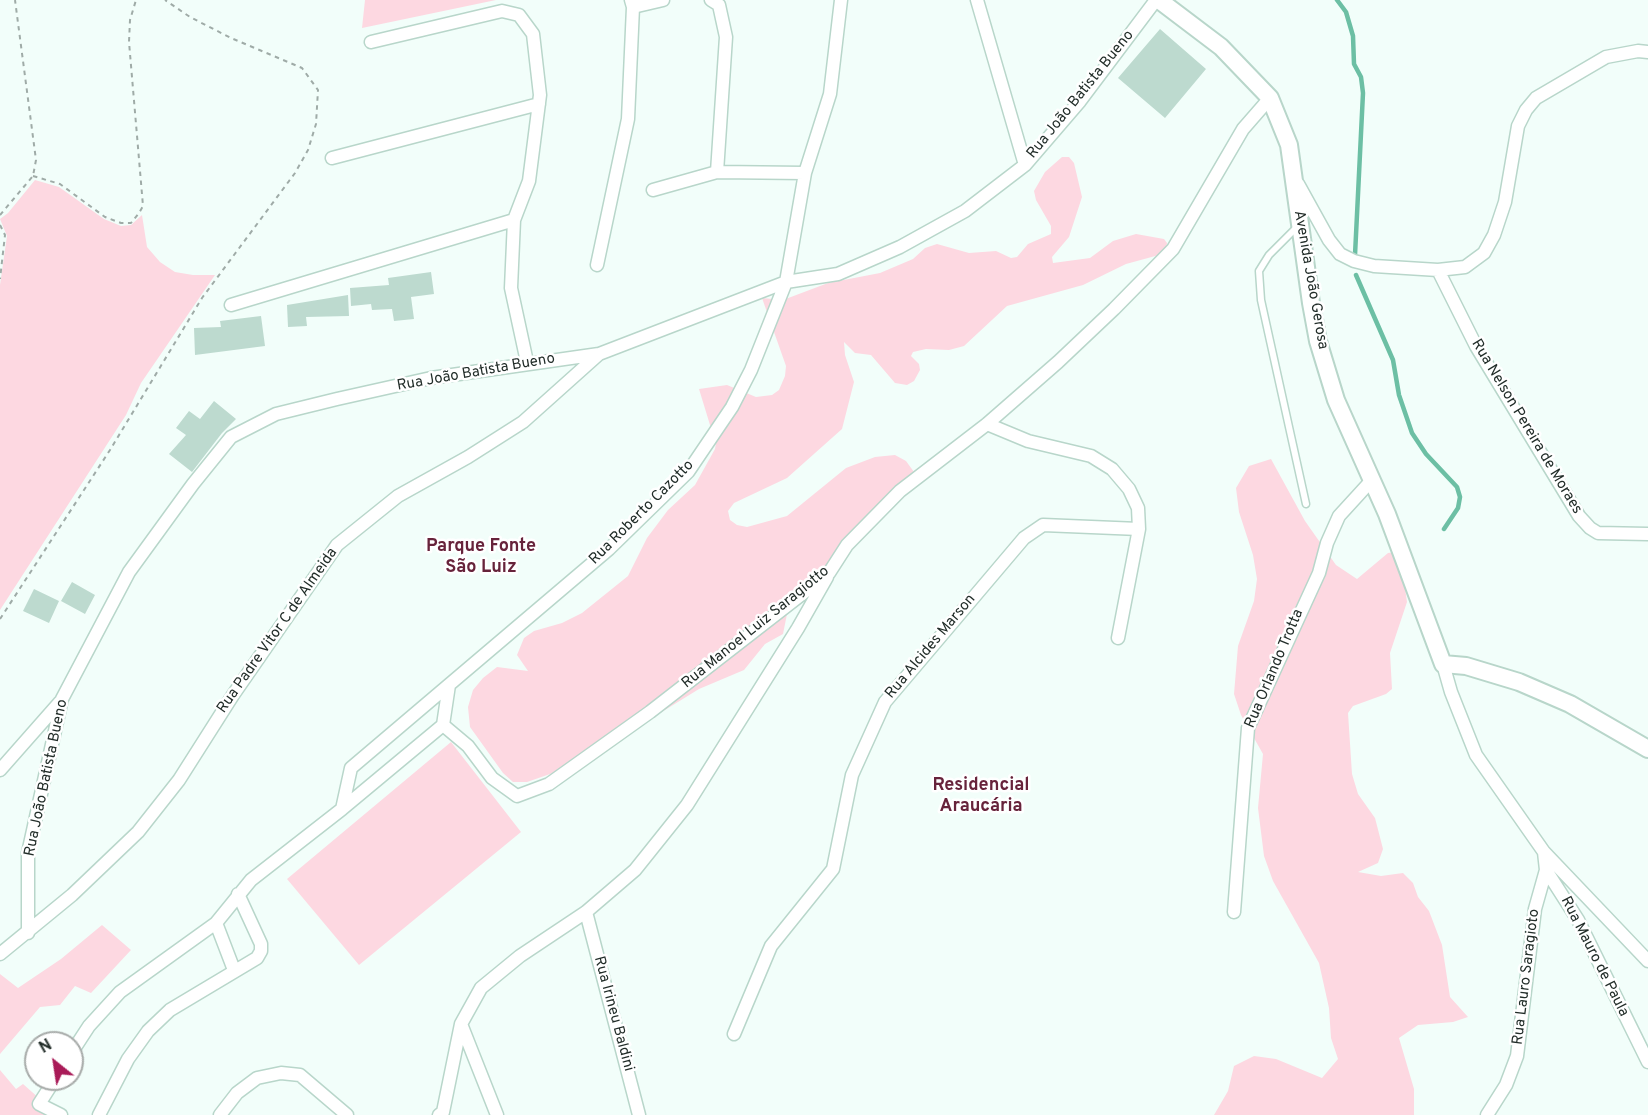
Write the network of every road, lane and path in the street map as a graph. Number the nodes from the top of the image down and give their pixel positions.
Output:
1 (15, 0) edge
2 (136, 0) edge
3 (165, 0) edge
4 (663, 0) edge
5 (711, 0) edge
6 (841, 0) edge
7 (977, 0) edge
8 (1157, 0) edge
9 (632, 3) edge
10 (371, 42) dead end
11 (1648, 52) edge
12 (1270, 98) junction
13 (539, 104) junction
14 (332, 158) dead end
15 (1024, 165) junction
16 (717, 172) junction
17 (805, 173) junction
18 (33, 176) junction
19 (1294, 177) junction
20 (653, 190) dead end
21 (0, 215) edge
22 (513, 220) junction
23 (0, 225) edge
24 (1300, 225) junction
25 (597, 265) dead end
26 (1438, 270) junction
27 (0, 279) edge
28 (786, 282) junction
29 (231, 305) dead end
30 (599, 354) junction
31 (527, 362) junction
32 (987, 424) junction
33 (1371, 481) junction
34 (1306, 504) dead end
35 (1139, 529) junction
36 (1648, 534) edge
37 (829, 573) junction
38 (0, 619) edge
39 (1118, 638) dead end
40 (1443, 664) junction
41 (449, 685) junction
42 (62, 699) junction
43 (442, 725) junction
44 (1648, 749) edge
45 (0, 770) edge
46 (342, 809) junction
47 (1544, 852) junction
48 (1546, 870) junction
49 (238, 894) junction
50 (586, 912) junction
51 (1234, 912) dead end
52 (216, 923) junction
53 (28, 933) junction
54 (0, 954) edge
55 (1648, 961) edge
56 (234, 970) junction
57 (461, 1024) junction
58 (84, 1034) edge
59 (734, 1034) dead end
60 (1648, 1062) edge
61 (47, 1091) edge
62 (61, 1115) edge
63 (99, 1115) edge
64 (220, 1115) edge
65 (347, 1115) edge
66 (439, 1115) edge
67 (497, 1115) edge
68 (639, 1115) edge
69 (1487, 1115) edge

1 - 18 path
2 - 18 path
3 - 38 path
4 - 9 street
5 - 16 street
6 - 17 street, Rua Roberto Cazotto
7 - 15 street
8 - 12 main road, Avenida João Gerosa
8 - 15 street, Rua João Batista Bueno
9 - 25 street
10 - 13 street
11 - 26 street
12 - 19 main road, Avenida João Gerosa
12 - 32 street, Rua Manoel Luiz Saragiotto
13 - 14 street
13 - 22 street
15 - 28 street, Rua João Batista Bueno
16 - 17 street
16 - 20 street
17 - 28 street, Rua Roberto Cazotto
18 - 21 path
19 - 24 main road, Avenida João Gerosa
19 - 26 street
22 - 29 street
22 - 31 street
23 - 27 path
24 - 33 main road, Avenida João Gerosa
24 - 34 lane
26 - 36 street, Rua Nelson Pereira de Moraes
28 - 30 street, Rua João Batista Bueno
28 - 41 street, Rua Roberto Cazotto
30 - 31 street, Rua João Batista Bueno
30 - 53 street, Rua Padre Vitor C de Almeida
31 - 42 street, Rua João Batista Bueno
32 - 35 street
32 - 37 street, Rua Manoel Luiz Saragiotto
33 - 40 main road, Avenida João Gerosa
33 - 51 street, Rua Orlando Trotta
35 - 39 street
35 - 59 street, Rua Alcides Marson
37 - 43 street, Rua Manoel Luiz Saragiotto
37 - 50 street
40 - 44 main road
40 - 47 street, Rua Mauro de Paula
41 - 43 street
41 - 46 street, Rua Roberto Cazotto
42 - 45 street
42 - 53 street, Rua João Batista Bueno
43 - 46 street
46 - 49 street
47 - 48 street, Rua Mauro de Paula
47 - 55 street
48 - 60 street, Rua Mauro de Paula
48 - 69 street, Rua Lauro Saragioto
49 - 52 street
49 - 56 street
50 - 57 street
50 - 68 street, Rua Irineu Baldini
52 - 56 street
52 - 58 street
53 - 54 street, Rua Padre Vitor C de Almeida
56 - 63 street
57 - 66 street
57 - 67 street
61 - 62 street
64 - 65 street

